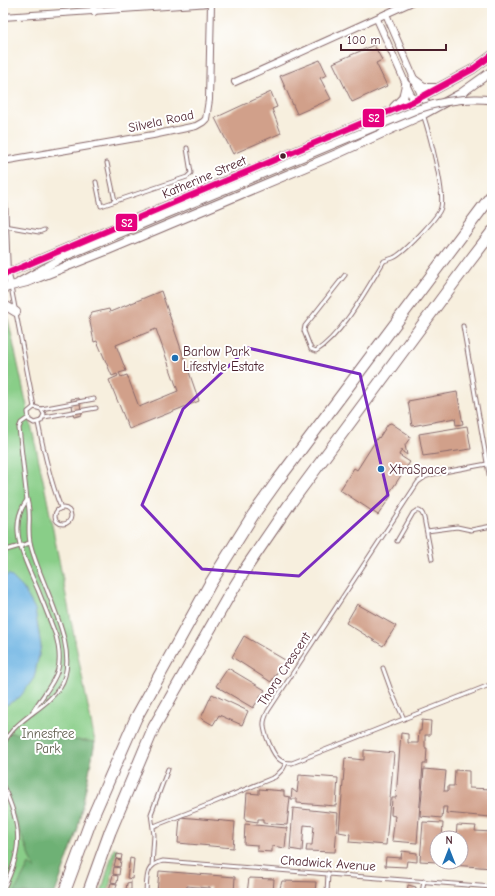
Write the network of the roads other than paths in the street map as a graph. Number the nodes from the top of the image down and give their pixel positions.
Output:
1 (93, 3) edge
2 (211, 3) edge
3 (410, 3) edge
4 (94, 12) junction
5 (386, 14) junction
6 (3, 16) edge
7 (377, 19) junction
8 (492, 55) edge
9 (492, 72) edge
10 (413, 79) junction
11 (235, 82) dead end
12 (406, 85) junction
13 (440, 87) junction
14 (422, 97) junction
15 (492, 100) edge
16 (414, 101) junction
17 (431, 109) junction
18 (423, 114) junction
19 (381, 115) junction
20 (187, 148) dead end
21 (3, 161) edge
22 (107, 163) dead end
23 (3, 175) edge
24 (96, 182) dead end
25 (492, 195) edge
26 (115, 201) junction
27 (4, 202) edge
28 (5, 226) junction
29 (44, 230) dead end
30 (492, 232) edge
31 (5, 274) edge
32 (345, 275) dead end
33 (7, 287) edge
34 (3, 304) edge
35 (16, 312) junction
36 (463, 326) dead end
37 (94, 399) dead end
38 (34, 407) junction
39 (96, 408) dead end
40 (41, 410) junction
41 (44, 416) junction
42 (28, 418) junction
43 (38, 423) junction
44 (488, 464) junction
45 (492, 491) edge
46 (27, 500) junction
47 (61, 508) junction
48 (492, 526) edge
49 (427, 530) junction
50 (397, 541) dead end
51 (30, 543) junction
52 (20, 545) junction
53 (3, 551) edge
54 (432, 559) dead end
55 (383, 668) dead end
56 (492, 684) edge
57 (32, 713) junction
58 (404, 719) junction
59 (3, 745) edge
60 (286, 763) junction
61 (168, 769) dead end
62 (3, 786) edge
63 (154, 826) junction
64 (110, 832) junction
65 (152, 866) junction
66 (328, 873) junction
67 (424, 881) junction
68 (492, 886) edge
69 (3, 889) edge
70 (64, 893) edge
71 (88, 893) edge
72 (96, 893) edge
73 (146, 893) edge
74 (327, 893) edge
75 (422, 893) edge

1 - 4 street
2 - 4 street
2 - 21 street, Silvela Road
3 - 5 street
4 - 6 street
5 - 7 street
5 - 10 street
7 - 11 street
7 - 12 street
8 - 13 main road, Katherine Street
9 - 17 main road
10 - 13 main road
10 - 14 street
12 - 16 street
12 - 19 main road
13 - 14 main road, Katherine Street
14 - 16 main road, Katherine Street
14 - 17 street
15 - 33 street, bridge
16 - 18 street
16 - 19 main road, Katherine Street
17 - 18 main road
18 - 32 lane
18 - 33 main road
19 - 31 main road, Katherine Street
20 - 26 lane
22 - 26 lane
23 - 27 street
24 - 26 lane
25 - 70 highway
27 - 28 street
28 - 29 lane
28 - 31 street
30 - 64 highway
31 - 33 street
33 - 35 lane
34 - 35 main road
35 - 38 lane
36 - 44 lane
37 - 40 lane
38 - 40 lane
38 - 42 lane
39 - 41 lane
40 - 41 lane
41 - 43 lane
42 - 43 lane
42 - 46 lane
43 - 47 lane
44 - 45 lane
44 - 60 lane, Thora Crescent
46 - 51 lane
46 - 52 lane
47 - 47 lane
48 - 49 lane
49 - 50 lane
49 - 54 lane
51 - 52 lane
51 - 57 lane
52 - 53 lane
52 - 57 lane
55 - 58 lane
56 - 58 lane
57 - 59 lane
58 - 60 lane
60 - 63 lane
61 - 63 lane
62 - 69 lane
63 - 65 lane
64 - 71 highway
64 - 72 highway
65 - 66 lane, Chadwick Avenue
65 - 73 lane
66 - 67 lane, Chadwick Avenue
66 - 74 lane
67 - 68 lane, Chadwick Avenue
67 - 75 lane

